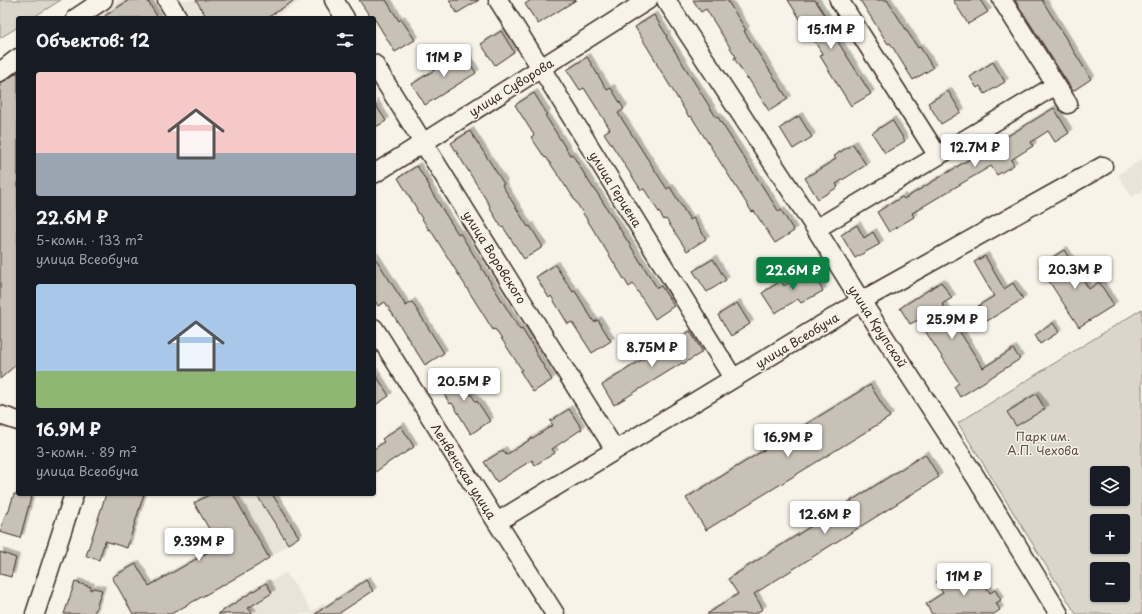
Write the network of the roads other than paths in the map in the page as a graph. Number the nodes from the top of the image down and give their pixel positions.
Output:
1 (103, 0) edge
2 (167, 0) edge
3 (334, 0) edge
4 (498, 0) edge
5 (648, 0) edge
6 (666, 0) edge
7 (839, 0) edge
8 (1002, 0) edge
9 (79, 16) edge
10 (177, 16) edge
11 (344, 16) edge
12 (16, 60) edge
13 (376, 67) edge
14 (541, 68) junction
15 (0, 72) edge
16 (1056, 85) junction
17 (1068, 104) dead end
18 (424, 143) junction
19 (938, 156) junction
20 (1103, 166) dead end
21 (376, 173) edge
22 (816, 229) junction
23 (861, 301) junction
24 (376, 331) edge
25 (734, 378) junction
26 (0, 415) edge
27 (16, 420) edge
28 (615, 450) junction
29 (73, 496) edge
30 (497, 522) junction
31 (35, 614) edge
32 (555, 614) edge
33 (1059, 614) edge

1 - 9 street
2 - 10 street
3 - 11 street
4 - 14 street, улица Герцена
5 - 14 street, улица Суворова
6 - 22 street, улица Крупской
7 - 19 street
8 - 16 street
12 - 15 street
13 - 18 street, улица Воровского
14 - 18 street, улица Суворова
14 - 25 street, улица Герцена
16 - 17 street
16 - 19 street
18 - 21 street, улица Суворова
18 - 28 street, улица Воровского
19 - 22 street
20 - 23 street, улица Всеобуча
22 - 23 street, улица Крупской
23 - 25 street, улица Всеобуча
23 - 33 street, улица Крупской
24 - 30 street, Ленвенская улица
25 - 28 street, улица Всеобуча
26 - 27 street
28 - 30 street, улица Всеобуча
29 - 31 street
30 - 32 street, Ленвенская улица

